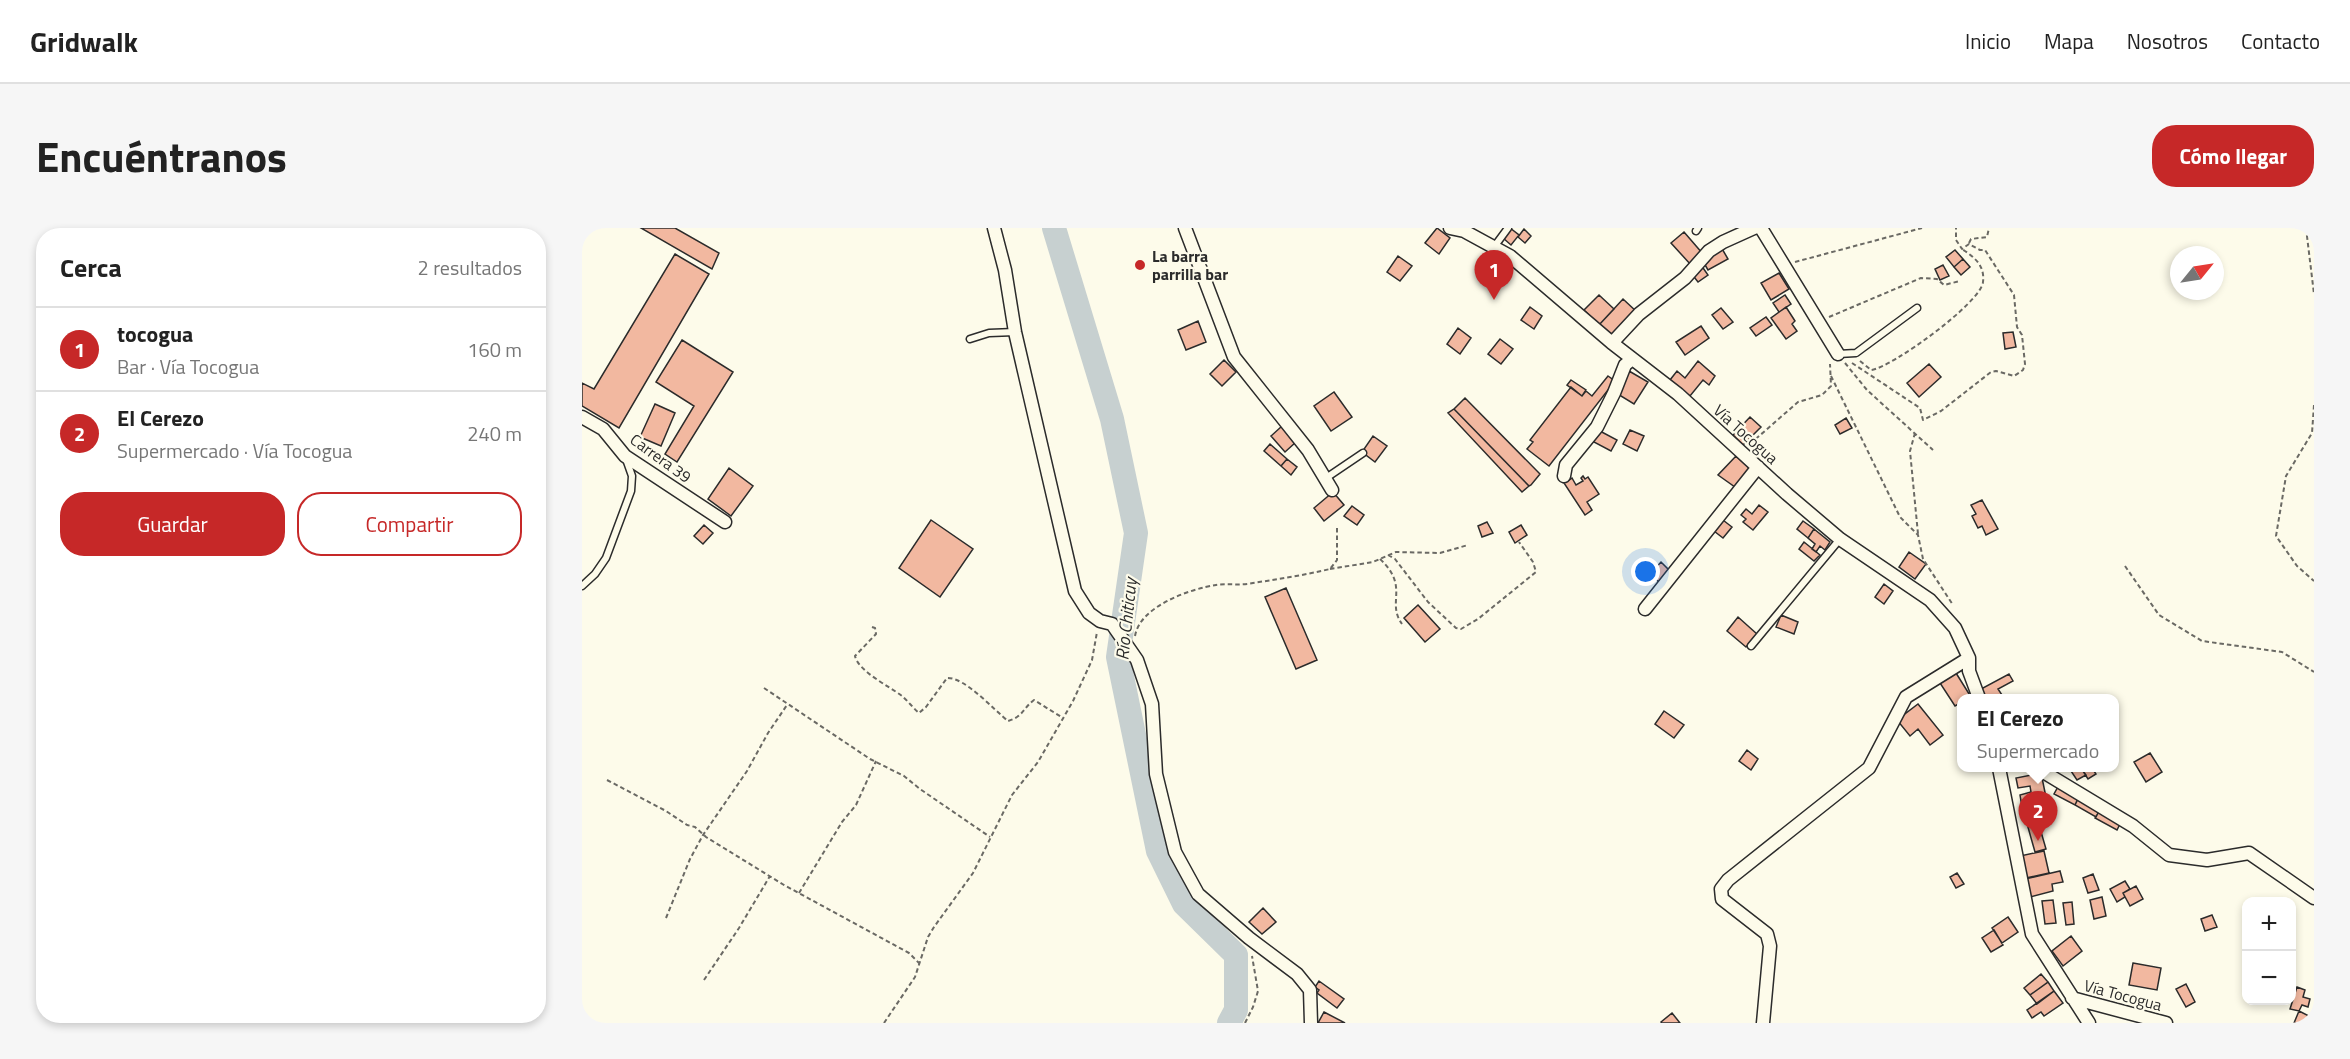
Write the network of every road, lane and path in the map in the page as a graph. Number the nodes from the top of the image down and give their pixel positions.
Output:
1 (994, 228) edge
2 (1185, 228) edge
3 (1450, 228) edge
4 (1508, 228) edge
5 (1754, 228) edge
6 (1761, 228) edge
7 (1922, 228) edge
8 (1956, 228) edge
9 (1989, 228) edge
10 (2306, 229) edge
11 (2314, 233) edge
12 (1969, 243) junction
13 (1493, 247) junction
14 (1962, 249) junction
15 (1783, 265) junction
16 (1960, 281) dead end
17 (2314, 294) edge
18 (1917, 308) dead end
19 (1819, 323) junction
20 (1015, 332) junction
21 (970, 339) dead end
22 (1612, 344) junction
23 (1856, 353) junction
24 (1838, 354) junction
25 (1632, 359) junction
26 (1831, 375) junction
27 (2314, 405) edge
28 (582, 417) edge
29 (1915, 433) junction
30 (1933, 450) dead end
31 (1741, 452) junction
32 (1363, 453) dead end
33 (625, 456) junction
34 (1758, 467) junction
35 (1564, 476) dead end
36 (1326, 478) junction
37 (1332, 490) dead end
38 (725, 522) dead end
39 (1337, 526) dead end
40 (1918, 535) junction
41 (1840, 539) junction
42 (1519, 543) dead end
43 (1468, 546) dead end
44 (1388, 555) junction
45 (1380, 559) junction
46 (2125, 566) dead end
47 (1330, 569) junction
48 (2314, 581) edge
49 (582, 586) edge
50 (1953, 605) dead end
51 (1645, 609) dead end
52 (1100, 621) junction
53 (1402, 624) dead end
54 (872, 627) dead end
55 (1132, 643) junction
56 (1751, 646) dead end
57 (1969, 658) junction
58 (2314, 672) edge
59 (764, 688) dead end
60 (1977, 694) edge
61 (788, 705) junction
62 (1063, 718) junction
63 (876, 761) junction
64 (2000, 772) edge
65 (2044, 772) edge
66 (607, 780) dead end
67 (703, 835) junction
68 (990, 837) junction
69 (770, 876) junction
70 (799, 893) junction
71 (2314, 898) edge
72 (666, 918) dead end
73 (1250, 938) junction
74 (919, 963) junction
75 (704, 980) dead end
76 (2072, 998) junction
77 (884, 1023) edge
78 (1245, 1023) edge
79 (1311, 1023) edge
80 (1763, 1023) edge
81 (2089, 1023) edge
82 (2166, 1023) edge

1 - 20 street
2 - 36 street
3 - 13 street, Vía Tocogua
4 - 13 lane
5 - 22 street
6 - 15 street
7 - 15 path
8 - 14 path
9 - 12 path
10 - 11 path
10 - 17 path
12 - 14 path
12 - 24 path
13 - 22 street, Vía Tocogua
14 - 23 path
15 - 19 street
16 - 19 path
18 - 23 lane
19 - 24 street
20 - 21 lane
20 - 52 street
22 - 25 street, Vía Tocogua
23 - 24 lane
24 - 26 path
24 - 29 path
25 - 31 street, Vía Tocogua
25 - 35 street
26 - 31 path
26 - 40 path
27 - 48 path
28 - 33 street, Carrera 39
29 - 30 path
29 - 40 path
31 - 34 street, Vía Tocogua
32 - 36 lane
33 - 38 street, Carrera 39
33 - 49 lane
34 - 41 street, Vía Tocogua
34 - 51 street
36 - 37 street
39 - 47 path
40 - 50 path
41 - 56 lane
41 - 57 street, Vía Tocogua
42 - 44 path
43 - 44 path
44 - 45 path
45 - 47 path
45 - 53 path
46 - 58 path
47 - 55 path
52 - 55 street
52 - 62 path
54 - 62 path
55 - 73 street
57 - 60 street, Vía Tocogua
57 - 80 street
59 - 61 path
61 - 63 path
61 - 67 path
62 - 68 path
63 - 68 path
63 - 70 path
64 - 76 street, Vía Tocogua
65 - 71 street
66 - 67 path
67 - 69 path
67 - 72 path
68 - 74 path
69 - 70 path
69 - 75 path
70 - 74 path
73 - 78 path
73 - 79 street
74 - 77 path
76 - 81 street, Vía Tocogua
76 - 82 street, Vía Tocogua

